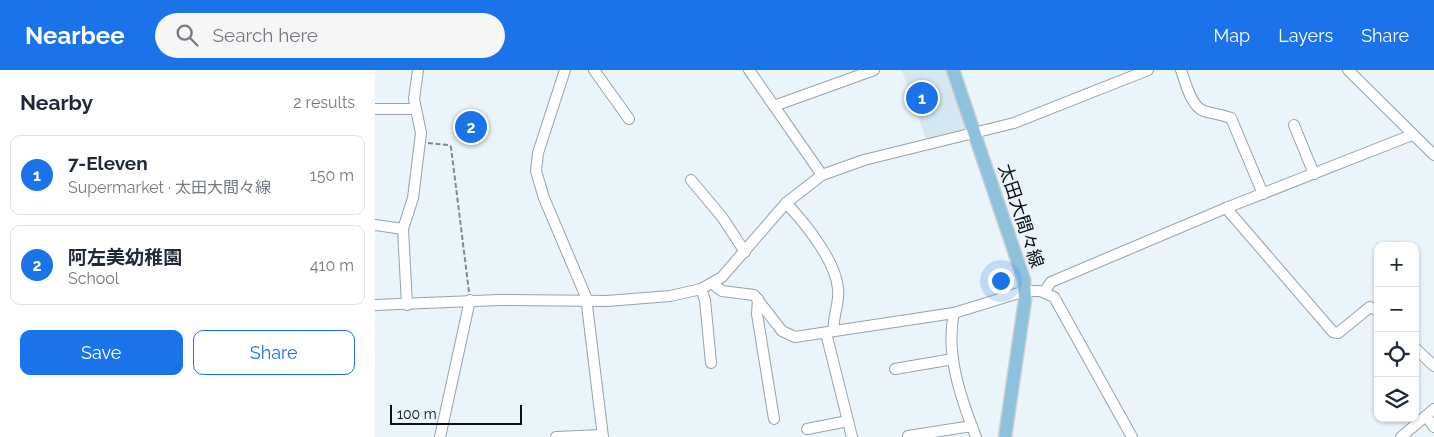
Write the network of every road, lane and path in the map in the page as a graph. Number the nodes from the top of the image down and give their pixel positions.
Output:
1 (418, 70) edge
2 (565, 70) edge
3 (593, 70) edge
4 (749, 70) edge
5 (874, 70) edge
6 (953, 70) edge
7 (1148, 70) edge
8 (1181, 70) edge
9 (1348, 70) edge
10 (774, 106) junction
11 (375, 109) edge
12 (415, 109) junction
13 (629, 119) dead end
14 (1294, 125) dead end
15 (975, 134) junction
16 (1412, 135) junction
17 (424, 141) dead end
18 (1434, 155) edge
19 (1313, 174) junction
20 (822, 176) junction
21 (691, 180) dead end
22 (1263, 194) junction
23 (786, 203) junction
24 (1226, 208) junction
25 (375, 225) edge
26 (403, 229) junction
27 (745, 252) junction
28 (713, 284) junction
29 (701, 289) junction
30 (1025, 291) junction
31 (1044, 292) junction
32 (470, 298) junction
33 (758, 298) junction
34 (587, 301) junction
35 (375, 305) edge
36 (407, 305) junction
37 (1374, 309) edge
38 (954, 313) junction
39 (830, 332) junction
40 (1419, 352) edge
41 (953, 359) junction
42 (711, 363) dead end
43 (1434, 366) edge
44 (895, 369) dead end
45 (1430, 412) edge
46 (774, 419) dead end
47 (848, 421) junction
48 (972, 426) junction
49 (1434, 427) edge
50 (807, 429) dead end
51 (603, 436) edge
52 (908, 436) dead end
53 (440, 437) edge
54 (556, 437) edge
55 (852, 437) edge
56 (976, 437) edge
57 (1005, 437) edge
58 (1132, 437) edge
59 (1401, 437) edge

1 - 12 street
2 - 34 street
3 - 13 street
4 - 10 street
5 - 10 street
6 - 15 main road, 太田大間々線
7 - 15 street
8 - 22 street
9 - 16 street
10 - 20 street
11 - 12 street
12 - 26 street
14 - 19 street
15 - 20 street
15 - 30 main road, 太田大間々線
16 - 18 street
16 - 19 street
17 - 32 path
19 - 22 street
20 - 23 street
21 - 27 street
22 - 24 street
23 - 27 street
23 - 39 street
24 - 31 street
24 - 37 street
25 - 26 street
26 - 36 street
27 - 28 street
28 - 29 street
28 - 33 street
29 - 34 street
29 - 42 street
30 - 31 street
30 - 38 street
30 - 57 main road, 太田大間々線
31 - 58 street
32 - 34 street
32 - 36 street
32 - 53 street
33 - 39 street
33 - 46 street
34 - 51 street
35 - 36 street
38 - 39 street
38 - 41 street
39 - 47 street
40 - 43 street
41 - 44 street
41 - 48 street
45 - 49 street
45 - 59 street
47 - 50 street
47 - 55 street
48 - 52 street
48 - 56 street
51 - 54 street

